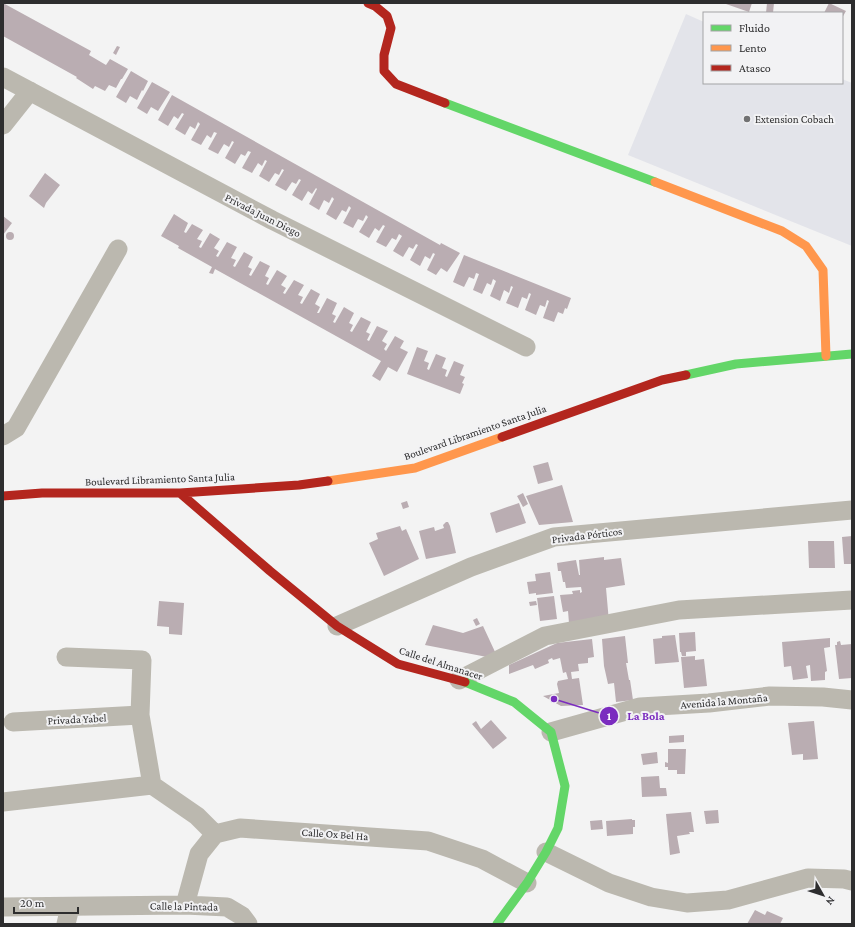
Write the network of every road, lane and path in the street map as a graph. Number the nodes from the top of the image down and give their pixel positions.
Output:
1 (368, 3) edge
2 (3, 76) edge
3 (30, 91) junction
4 (3, 125) edge
5 (118, 249) dead end
6 (526, 347) dead end
7 (852, 354) edge
8 (826, 356) junction
9 (3, 436) edge
10 (180, 493) junction
11 (3, 496) edge
12 (852, 510) edge
13 (852, 600) edge
14 (337, 626) junction
15 (66, 657) dead end
16 (459, 680) junction
17 (852, 700) edge
18 (140, 715) junction
19 (13, 722) dead end
20 (551, 732) junction
21 (152, 785) junction
22 (3, 802) edge
23 (215, 834) junction
24 (546, 852) junction
25 (852, 881) edge
26 (527, 883) junction
27 (185, 905) junction
28 (3, 907) edge
29 (68, 915) edge
30 (245, 920) edge
31 (497, 924) edge

1 - 8 main road
2 - 3 street, Privada Juan Diego
3 - 4 street
3 - 6 street, Privada Juan Diego
5 - 9 street
7 - 8 main road, Boulevard Libramiento Santa Julia
8 - 10 main road, Boulevard Libramiento Santa Julia
10 - 11 main road, Boulevard Libramiento Santa Julia
10 - 14 main road, Calle del Almanacer
12 - 14 street, Privada Pórticos
13 - 16 street
14 - 16 main road, Calle del Almanacer
15 - 18 street
16 - 20 main road, Calle del Almanacer
17 - 20 street, Avenida la Montaña
18 - 19 street, Privada Yabel
18 - 21 street
20 - 24 main road
21 - 22 street
21 - 23 street
23 - 26 street, Calle Ox Bel Ha
23 - 27 street
24 - 25 street
24 - 26 main road
26 - 31 main road
27 - 29 street, Calle la Pintada
27 - 30 street, Calle la Pintada
28 - 29 street, Calle la Pintada

